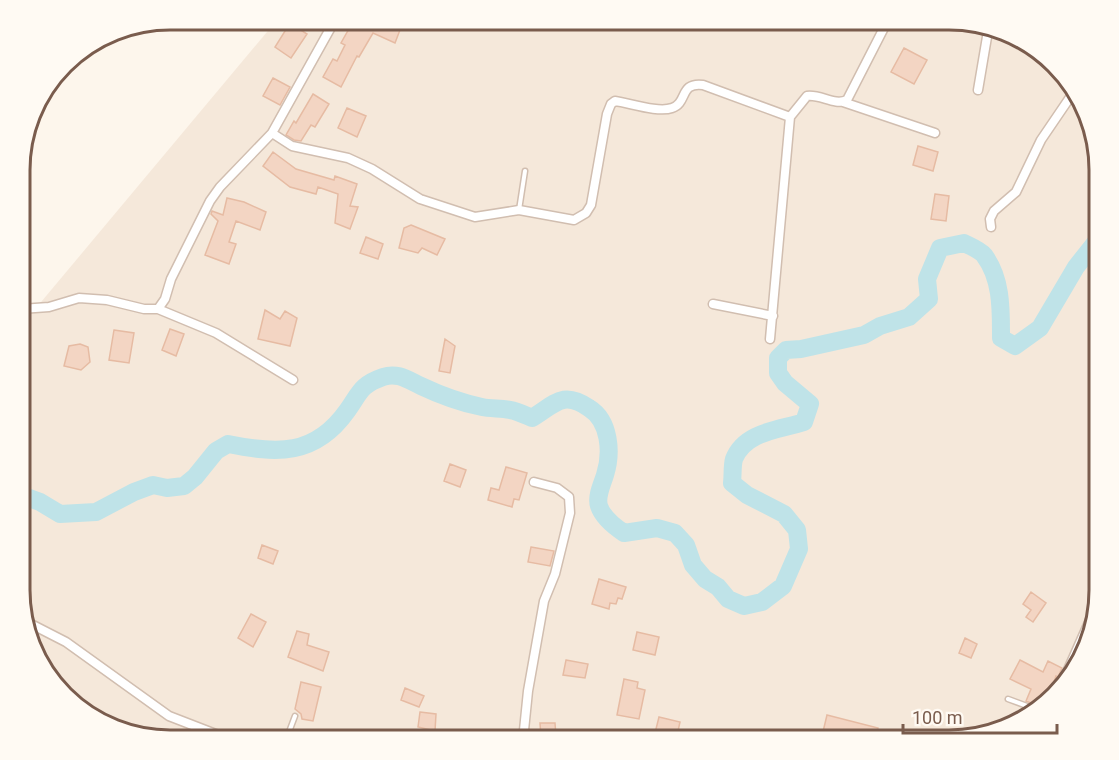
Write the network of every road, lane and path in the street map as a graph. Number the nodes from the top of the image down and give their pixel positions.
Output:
1 (329, 30) edge
2 (883, 30) edge
3 (987, 35) edge
4 (978, 90) dead end
5 (1069, 99) edge
6 (843, 102) junction
7 (790, 117) junction
8 (272, 133) junction
9 (935, 133) dead end
10 (525, 171) dead end
11 (519, 210) junction
12 (991, 227) dead end
13 (713, 304) dead end
14 (30, 308) edge
15 (158, 309) junction
16 (773, 316) junction
17 (770, 339) dead end
18 (293, 380) dead end
19 (534, 482) dead end
20 (35, 626) edge
21 (1008, 699) dead end
22 (1027, 706) edge
23 (295, 716) dead end
24 (207, 730) edge
25 (290, 730) edge
26 (524, 730) edge

1 - 8 street
2 - 6 street
3 - 4 street
5 - 12 street
6 - 7 street
6 - 9 street
7 - 11 street
7 - 16 street
8 - 11 street
8 - 15 street
10 - 11 lane
13 - 16 street
14 - 15 street
15 - 18 street
16 - 17 street
19 - 26 street
20 - 24 street
21 - 22 lane
23 - 25 lane

